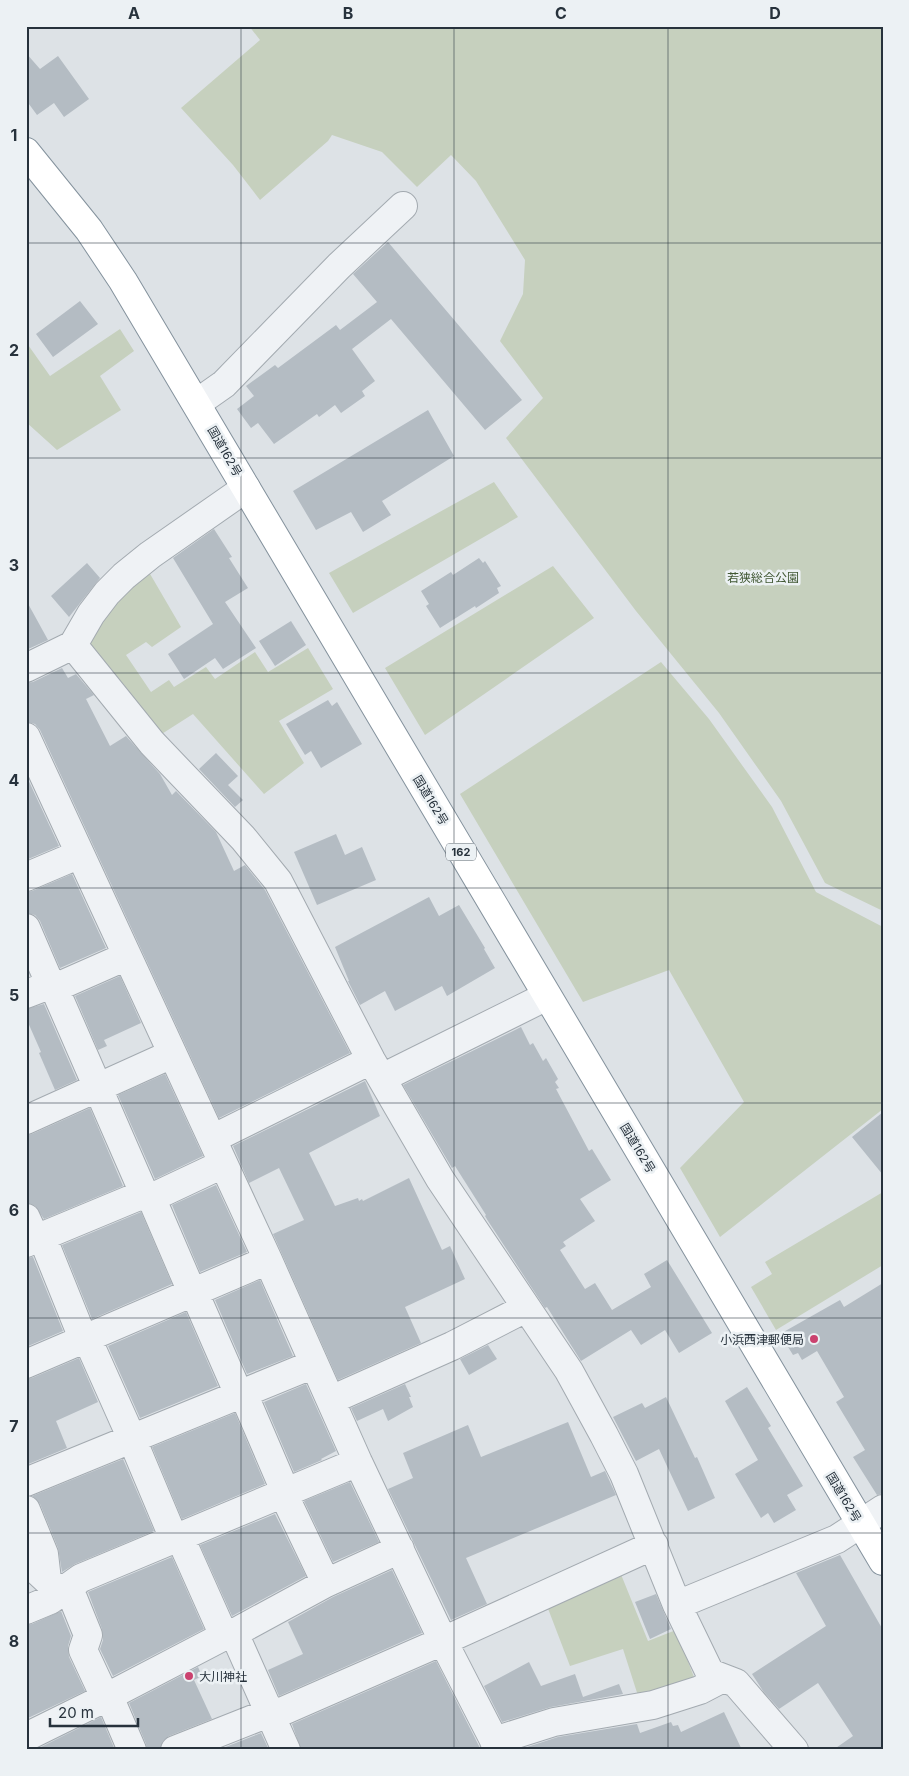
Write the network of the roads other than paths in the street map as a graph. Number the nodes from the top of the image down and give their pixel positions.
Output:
1 (26, 152) edge
2 (403, 206) dead end
3 (197, 404) junction
4 (246, 488) junction
5 (73, 645) junction
6 (26, 668) edge
7 (28, 747) edge
8 (80, 854) junction
9 (26, 877) edge
10 (26, 928) edge
11 (127, 956) junction
12 (52, 986) junction
13 (26, 994) edge
14 (547, 996) junction
15 (172, 1054) junction
16 (376, 1069) junction
17 (97, 1088) junction
18 (26, 1120) edge
19 (212, 1139) junction
20 (223, 1164) junction
21 (148, 1196) junction
22 (30, 1233) edge
23 (268, 1260) junction
24 (194, 1292) junction
25 (526, 1308) junction
26 (86, 1339) junction
27 (26, 1364) edge
28 (314, 1364) junction
29 (242, 1394) junction
30 (331, 1400) junction
31 (132, 1439) junction
32 (358, 1462) junction
33 (26, 1482) edge
34 (283, 1493) junction
35 (883, 1509) edge
36 (26, 1510) edge
37 (860, 1523) junction
38 (177, 1538) junction
39 (654, 1545) junction
40 (400, 1549) junction
41 (883, 1561) edge
42 (45, 1580) edge
43 (326, 1583) junction
44 (678, 1605) junction
45 (26, 1610) edge
46 (229, 1634) junction
47 (443, 1641) junction
48 (723, 1678) junction
49 (107, 1697) junction
50 (270, 1714) junction
51 (26, 1737) edge
52 (497, 1745) edge
53 (132, 1750) edge
54 (174, 1750) edge
55 (286, 1750) edge
56 (794, 1750) edge

1 - 3 highway, 国道162号 / 162
2 - 3 street
3 - 4 highway, 国道162号 / 162
4 - 5 street
4 - 14 highway, 国道162号 / 162
5 - 6 street
5 - 16 street
7 - 8 street
8 - 9 street
8 - 11 street
10 - 12 street
11 - 12 street
11 - 15 street
12 - 13 street
12 - 17 street
14 - 16 street
14 - 37 highway, 国道162号 / 162
15 - 17 street
15 - 19 street
16 - 19 street
16 - 25 street
17 - 18 street
17 - 21 street
19 - 20 street
20 - 21 street
20 - 23 street
21 - 22 street
21 - 24 street
22 - 26 street
23 - 24 street
23 - 28 street
24 - 26 street
24 - 29 street
25 - 30 street
25 - 39 street
26 - 27 street
26 - 31 street
28 - 29 street
28 - 30 street
29 - 31 street
29 - 34 street
30 - 32 street
31 - 33 street
31 - 38 street
32 - 34 street
32 - 40 street
34 - 38 street
34 - 43 street
35 - 37 street
36 - 42 street
37 - 41 highway, 国道162号 / 162
37 - 44 street
38 - 42 street
38 - 46 street
39 - 44 street
39 - 47 street
40 - 43 street
40 - 47 street
42 - 45 street
42 - 49 street
43 - 46 street
44 - 48 street
46 - 49 street
46 - 50 street
47 - 50 street
47 - 52 street
48 - 52 street
48 - 56 street
49 - 51 street
49 - 53 street
50 - 54 street
50 - 55 street

